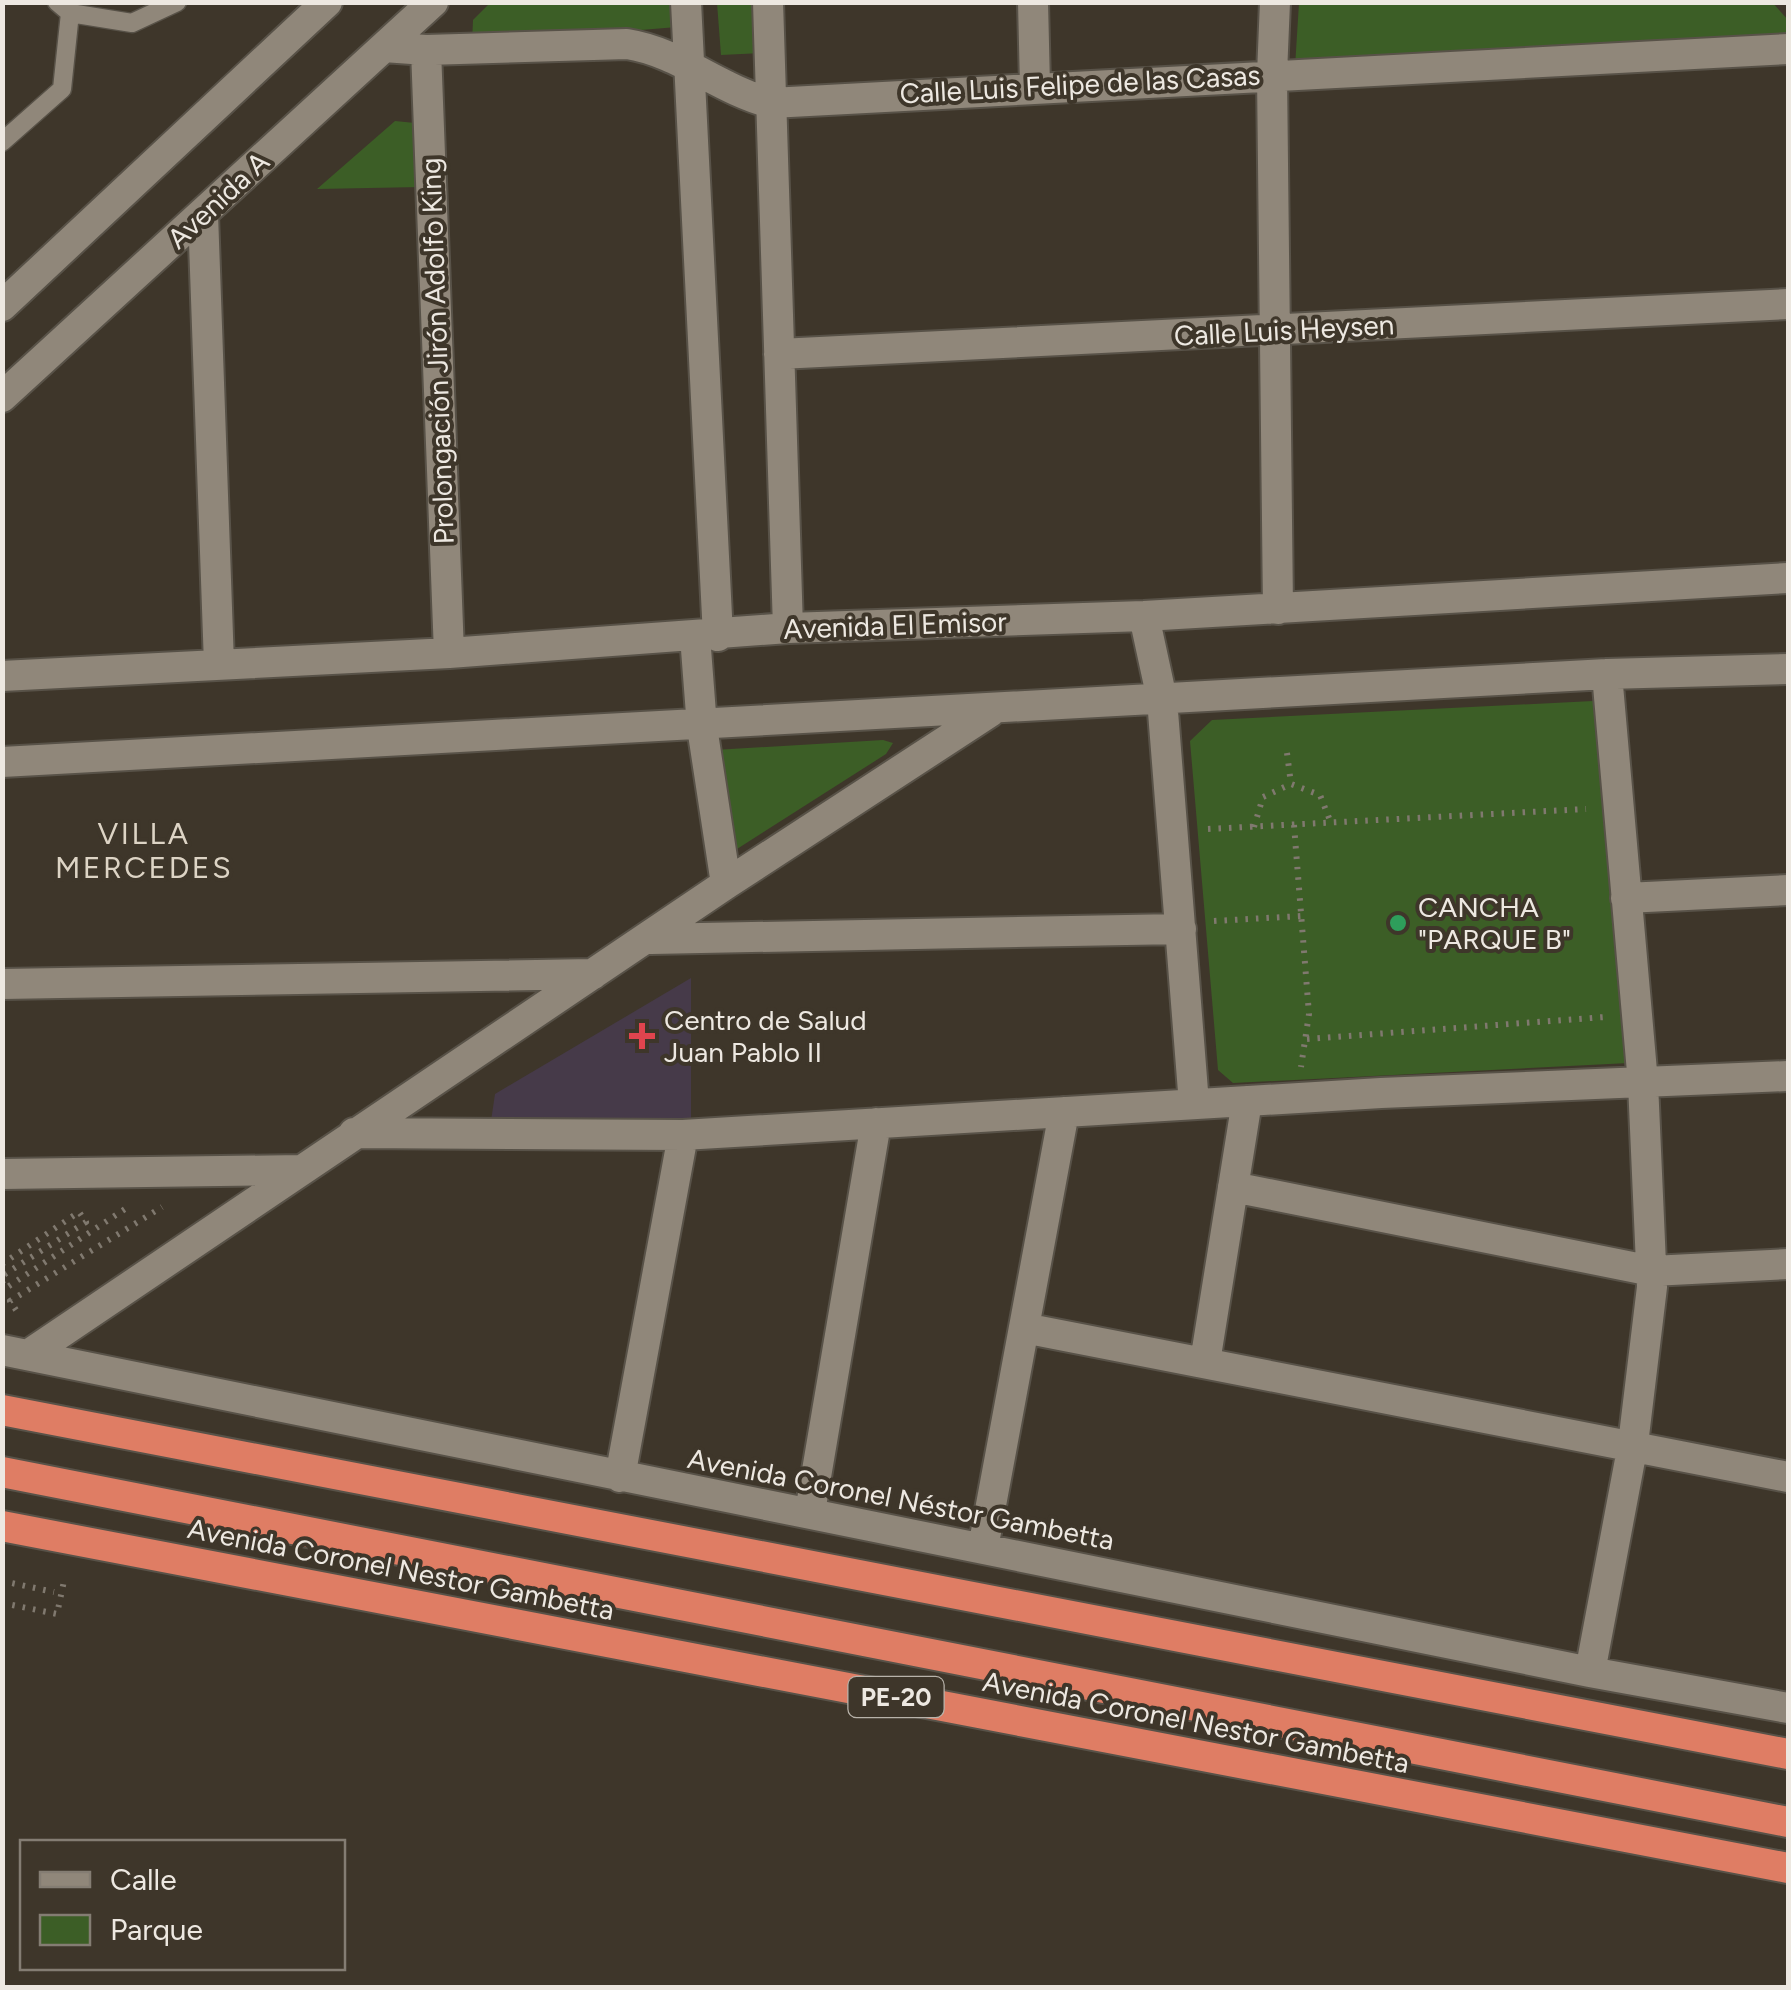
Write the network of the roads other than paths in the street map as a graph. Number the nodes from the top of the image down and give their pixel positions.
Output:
1 (178, 2) edge
2 (328, 2) edge
3 (433, 2) edge
4 (686, 2) edge
5 (768, 2) edge
6 (1033, 2) edge
7 (1275, 2) edge
8 (63, 8) edge
9 (384, 47) junction
10 (1788, 49) edge
11 (426, 50) junction
12 (689, 68) junction
13 (1272, 74) junction
14 (1035, 86) junction
15 (771, 102) junction
16 (2, 142) edge
17 (203, 214) junction
18 (1788, 304) edge
19 (2, 306) edge
20 (1277, 331) junction
21 (779, 354) junction
22 (2, 397) edge
23 (1788, 578) edge
24 (1278, 609) junction
25 (1144, 616) junction
26 (788, 628) junction
27 (707, 636) junction
28 (449, 653) junction
29 (219, 664) junction
30 (1788, 669) edge
31 (1608, 674) junction
32 (2, 676) edge
33 (1162, 698) junction
34 (994, 710) junction
35 (702, 727) junction
36 (2, 762) edge
37 (726, 884) junction
38 (1788, 890) edge
39 (1626, 898) junction
40 (1180, 929) junction
41 (650, 939) junction
42 (593, 974) junction
43 (2, 984) edge
44 (1788, 1076) edge
45 (1643, 1083) junction
46 (1247, 1101) junction
47 (1194, 1104) junction
48 (1064, 1112) junction
49 (876, 1123) junction
50 (354, 1133) junction
51 (683, 1135) junction
52 (302, 1170) junction
53 (2, 1174) edge
54 (1233, 1187) junction
55 (1788, 1264) edge
56 (1652, 1271) junction
57 (1024, 1328) junction
58 (15, 1353) edge
59 (1205, 1362) junction
60 (5, 1410) edge
61 (1633, 1444) junction
62 (2, 1472) edge
63 (620, 1477) junction
64 (1788, 1478) edge
65 (810, 1512) junction
66 (2, 1526) edge
67 (982, 1548) junction
68 (1590, 1672) junction
69 (1788, 1708) edge
70 (1788, 1754) edge
71 (1788, 1822) edge
72 (1788, 1868) edge

1 - 8 lane
2 - 19 street
3 - 9 street, Avenida A
4 - 12 street
5 - 15 street
6 - 14 street
7 - 13 street
8 - 16 lane
9 - 11 street, Calle Luis Felipe de las Casas
9 - 17 street, Avenida A
10 - 13 street, Calle Luis Felipe de las Casas
11 - 12 street, Calle Luis Felipe de las Casas
11 - 28 street, Prolongación Jirón Adolfo King
12 - 15 street, Calle Luis Felipe de las Casas
12 - 27 street
13 - 14 street, Calle Luis Felipe de las Casas
13 - 20 street
14 - 15 street, Calle Luis Felipe de las Casas
15 - 21 street
17 - 22 street, Avenida A
17 - 29 street
18 - 20 street, Calle Luis Heysen
20 - 21 street, Calle Luis Heysen
20 - 24 street
21 - 26 street
23 - 24 street, Avenida El Emisor
24 - 25 street, Avenida El Emisor
25 - 26 street, Avenida El Emisor
25 - 33 street
26 - 27 street, Avenida El Emisor
27 - 28 street, Avenida El Emisor
27 - 35 street
28 - 29 street, Avenida El Emisor
29 - 32 street, Avenida El Emisor
30 - 31 street
31 - 33 street
31 - 39 street
33 - 34 street
33 - 40 street
34 - 35 street
34 - 37 street
35 - 36 street
35 - 37 street
37 - 41 street
38 - 39 street
39 - 45 street
40 - 41 street
40 - 47 street
41 - 42 street
42 - 43 street
42 - 50 street
44 - 45 street
45 - 46 street
45 - 56 street
46 - 47 street
46 - 54 street
47 - 48 street
48 - 49 street
48 - 57 street
49 - 51 street
49 - 65 street
50 - 51 street
50 - 52 street
51 - 63 street
52 - 53 street
52 - 58 street
54 - 56 street
54 - 59 street
55 - 56 street
56 - 61 street
57 - 59 street
57 - 67 street
58 - 63 street, Avenida Coronel Néstor Gambetta
59 - 61 street
60 - 70 highway
61 - 64 street
61 - 68 street
62 - 71 highway
63 - 65 street, Avenida Coronel Néstor Gambetta
65 - 67 street, Avenida Coronel Néstor Gambetta
66 - 72 highway, Avenida Coronel Nestor Gambetta / PE-20
67 - 68 street, Avenida Coronel Néstor Gambetta
68 - 69 street, Avenida Coronel Néstor Gambetta

